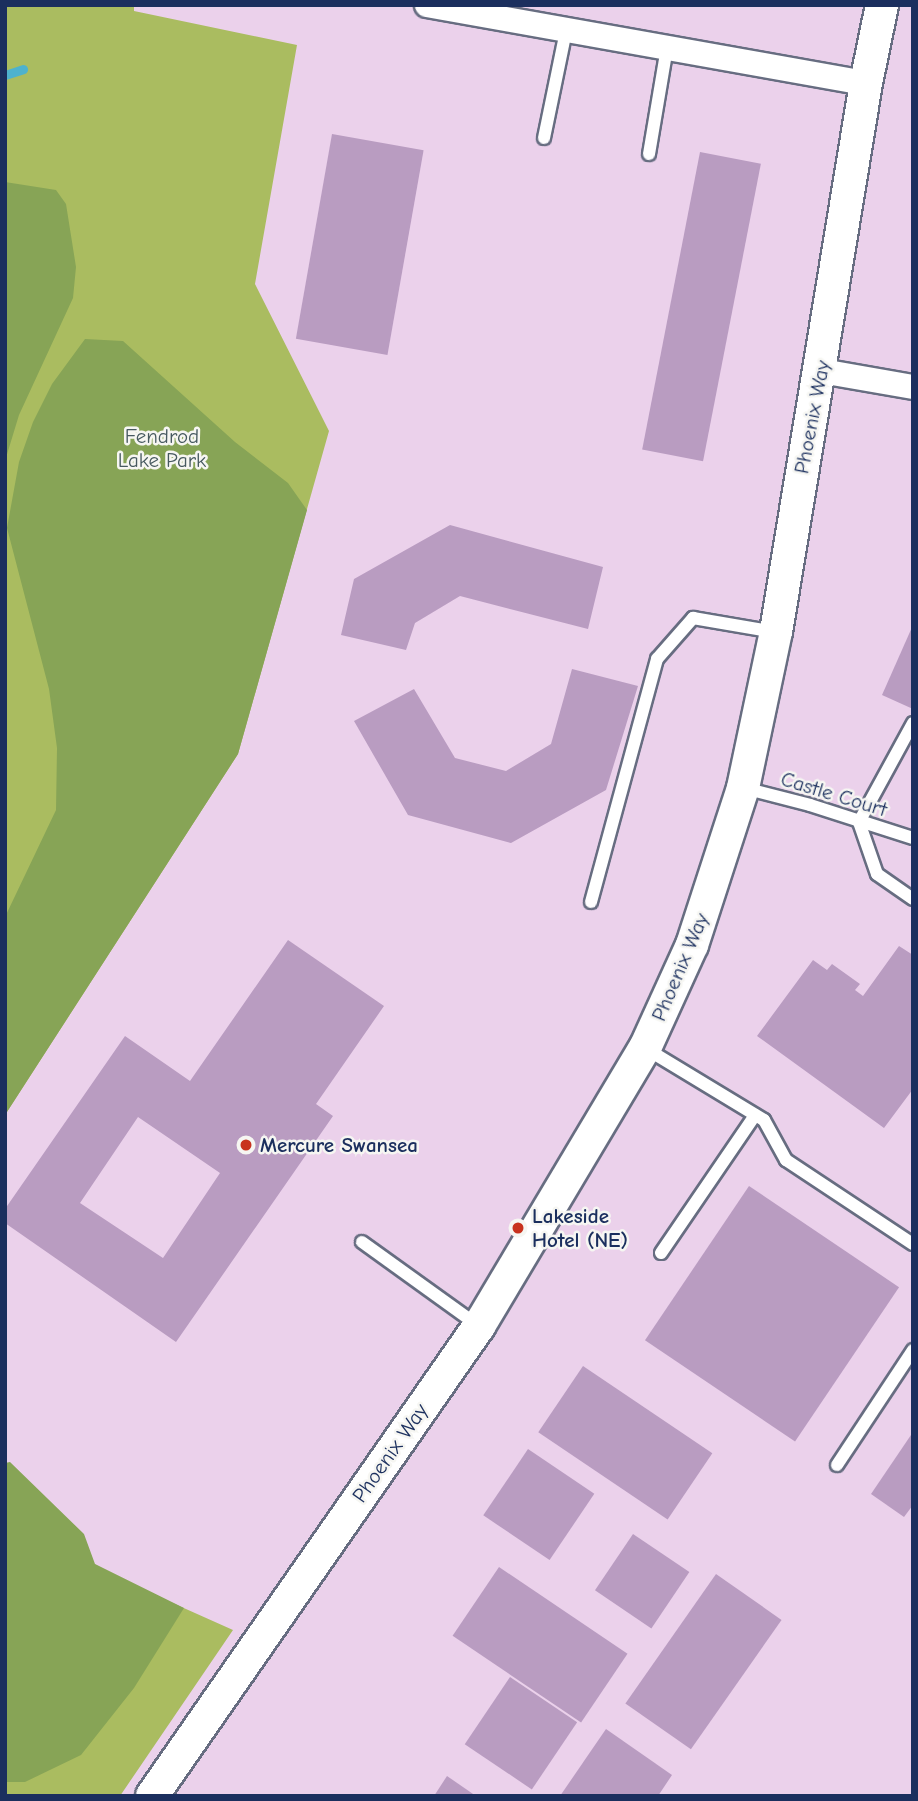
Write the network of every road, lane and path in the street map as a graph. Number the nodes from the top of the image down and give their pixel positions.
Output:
1 (428, 5) edge
2 (883, 5) edge
3 (566, 31) junction
4 (667, 48) junction
5 (866, 83) junction
6 (544, 138) dead end
7 (649, 154) dead end
8 (821, 371) junction
9 (913, 387) edge
10 (776, 632) junction
11 (913, 723) edge
12 (743, 788) junction
13 (859, 821) junction
14 (913, 838) edge
15 (913, 899) edge
16 (592, 902) dead end
17 (645, 1048) junction
18 (755, 1115) junction
19 (362, 1241) dead end
20 (913, 1244) edge
21 (661, 1253) dead end
22 (479, 1326) junction
23 (913, 1350) edge
24 (837, 1465) dead end
25 (152, 1796) edge

1 - 3 street
2 - 5 street, Phoenix Way
3 - 4 street
3 - 6 lane
4 - 5 street
4 - 7 lane
5 - 8 street, Phoenix Way
8 - 9 street
8 - 10 street, Phoenix Way
10 - 12 street, Phoenix Way
10 - 16 lane
11 - 13 lane
12 - 13 lane, Castle Court
12 - 17 street, Phoenix Way
13 - 14 lane, Castle Court
13 - 15 lane
17 - 18 lane
17 - 22 street, Phoenix Way
18 - 20 lane
18 - 21 lane
19 - 22 lane
22 - 25 street, Phoenix Way
23 - 24 lane

